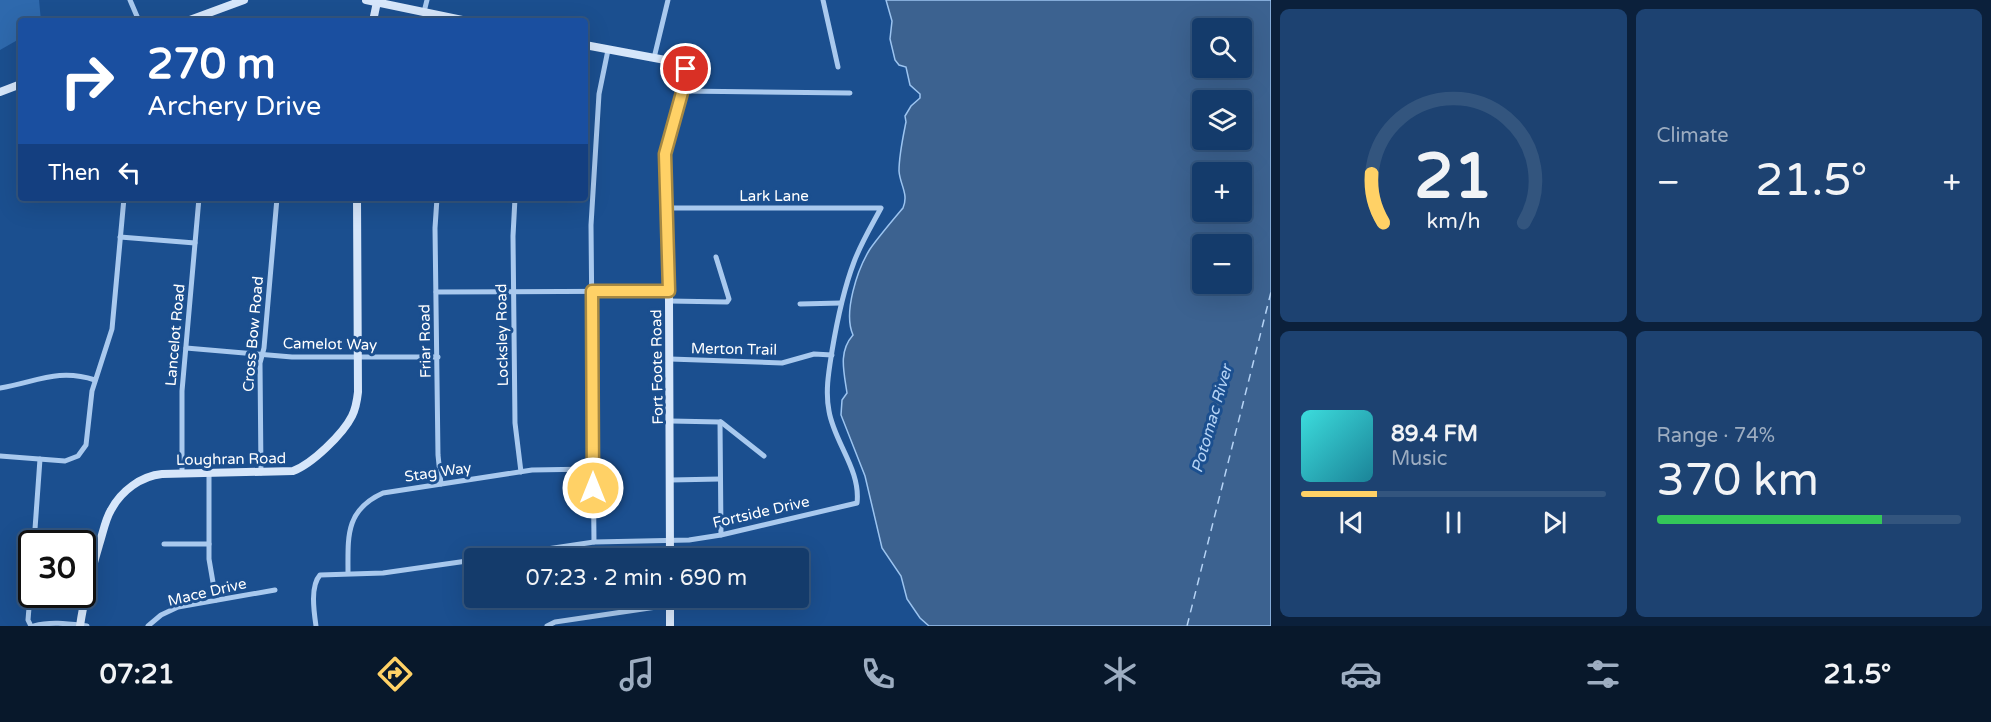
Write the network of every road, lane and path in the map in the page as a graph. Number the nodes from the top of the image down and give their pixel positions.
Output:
1 (130, 0) edge
2 (244, 0) edge
3 (366, 0) edge
4 (427, 0) edge
5 (668, 0) edge
6 (823, 0) edge
7 (377, 2) junction
8 (424, 12) junction
9 (138, 18) edge
10 (200, 18) edge
11 (374, 18) edge
12 (446, 18) edge
13 (588, 46) edge
14 (608, 50) junction
15 (654, 58) junction
16 (838, 67) dead end
17 (18, 85) edge
18 (682, 91) junction
19 (0, 92) edge
20 (850, 93) dead end
21 (124, 201) edge
22 (199, 201) edge
23 (277, 201) edge
24 (357, 201) edge
25 (437, 201) edge
26 (515, 201) edge
27 (667, 208) junction
28 (120, 237) junction
29 (195, 243) junction
30 (716, 257) dead end
31 (592, 291) junction
32 (669, 291) junction
33 (436, 292) junction
34 (514, 292) junction
35 (669, 301) junction
36 (841, 303) junction
37 (800, 304) dead end
38 (186, 348) junction
39 (262, 354) junction
40 (832, 355) junction
41 (357, 356) junction
42 (438, 357) junction
43 (670, 359) junction
44 (95, 380) junction
45 (0, 388) edge
46 (671, 422) junction
47 (720, 422) junction
48 (0, 456) edge
49 (764, 456) dead end
50 (40, 459) junction
51 (593, 469) junction
52 (521, 472) junction
53 (182, 473) junction
54 (261, 473) junction
55 (209, 474) junction
56 (720, 479) junction
57 (671, 480) junction
58 (441, 484) junction
59 (35, 530) edge
60 (721, 535) junction
61 (670, 541) junction
62 (594, 542) junction
63 (164, 544) dead end
64 (209, 544) junction
65 (554, 548) edge
66 (670, 548) edge
67 (464, 561) edge
68 (348, 573) junction
69 (275, 590) dead end
70 (216, 600) junction
71 (29, 608) edge
72 (638, 608) edge
73 (670, 608) edge
74 (596, 617) junction
75 (32, 626) edge
76 (83, 626) edge
77 (148, 626) edge
78 (316, 626) edge
79 (547, 626) edge
80 (597, 626) edge
81 (670, 626) edge

1 - 9 street
2 - 10 street
3 - 7 street
4 - 8 street
5 - 15 street
6 - 16 street
7 - 8 street
7 - 11 street
8 - 12 street
13 - 14 street, Fort Foote Road
14 - 15 street, Fort Foote Road
14 - 31 street
15 - 18 street, Fort Foote Road
17 - 19 street
18 - 20 street
18 - 27 street, Fort Foote Road
21 - 28 street
22 - 29 street, Lancelot Road
23 - 39 street, Cross Bow Road
24 - 41 street, Loughran Road
25 - 33 street, Friar Road
26 - 34 street, Locksley Road
27 - 32 street, Fort Foote Road
27 - 36 street, Lark Lane
28 - 29 street
28 - 44 street
29 - 38 street, Lancelot Road
30 - 35 street
31 - 32 street
31 - 34 street
31 - 51 street
32 - 35 street, Fort Foote Road
33 - 34 street
33 - 42 street, Friar Road
34 - 52 street, Locksley Road
35 - 43 street, Fort Foote Road
36 - 37 street
36 - 40 street
38 - 39 street, Camelot Way
38 - 53 street, Lancelot Road
39 - 41 street, Camelot Way
39 - 54 street, Cross Bow Road
40 - 43 street, Merton Trail
40 - 60 street, Fortside Drive
41 - 42 street, Camelot Way
41 - 54 street, Loughran Road
42 - 58 street, Friar Road
43 - 46 street, Fort Foote Road
44 - 45 street
44 - 50 street
46 - 47 street
46 - 57 street, Fort Foote Road
47 - 49 street
47 - 56 street
48 - 50 street
50 - 59 street
51 - 52 street, Stag Way
51 - 62 street
52 - 58 street, Stag Way
53 - 55 street, Loughran Road
53 - 76 street, Loughran Road
54 - 55 street, Loughran Road
55 - 64 street
56 - 57 street
56 - 60 street
57 - 61 street, Fort Foote Road
58 - 68 street, Stag Way
60 - 61 street, Fortside Drive
61 - 62 street, Fortside Drive
61 - 66 street, Fort Foote Road
62 - 65 street, Fortside Drive
63 - 64 street
64 - 70 street
67 - 68 street
68 - 78 street
69 - 70 street, Mace Drive
70 - 77 street, Mace Drive
71 - 75 street
72 - 74 street
73 - 81 street
74 - 79 street
74 - 80 street
75 - 76 street

